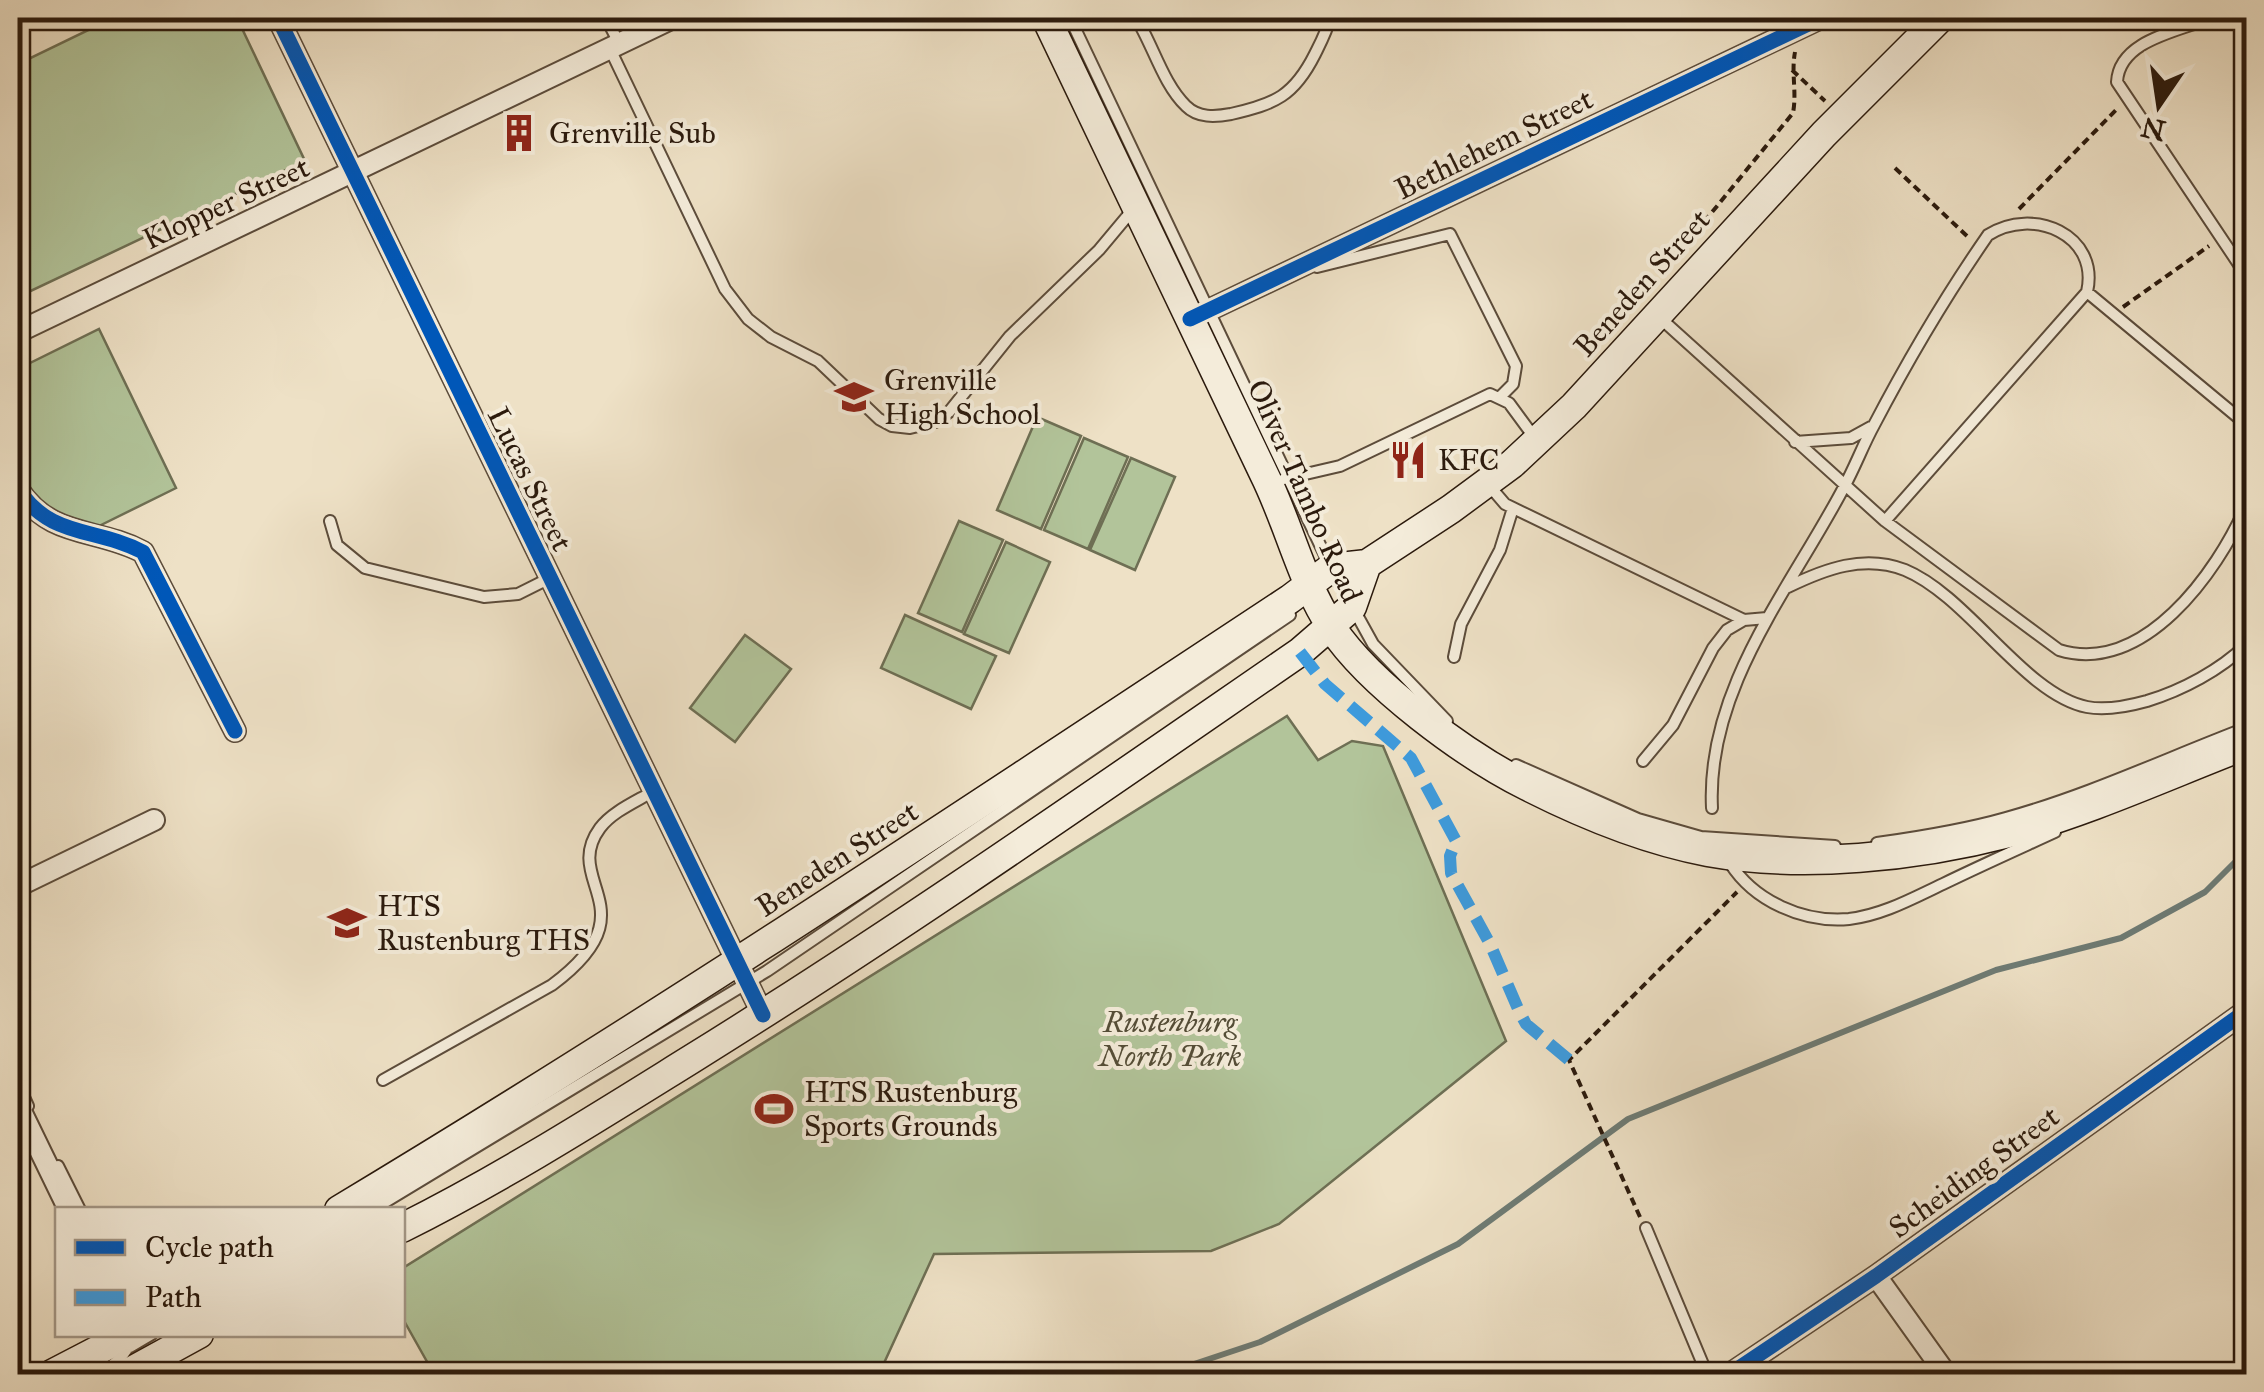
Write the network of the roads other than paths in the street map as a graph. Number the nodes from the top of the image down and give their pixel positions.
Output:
1 (278, 18) edge
2 (606, 18) edge
3 (673, 18) edge
4 (1046, 18) edge
5 (1070, 18) edge
6 (1136, 18) edge
7 (1330, 18) edge
8 (1821, 18) edge
9 (1940, 18) edge
10 (2211, 18) edge
11 (615, 46) junction
12 (352, 174) junction
13 (1136, 206) junction
14 (2246, 275) edge
15 (1278, 278) junction
16 (2087, 292) junction
17 (1198, 314) junction
18 (1658, 316) junction
19 (18, 332) edge
20 (1500, 396) junction
21 (2246, 424) edge
22 (1874, 425) junction
23 (1537, 442) junction
24 (1795, 442) junction
25 (1278, 481) junction
26 (1487, 483) junction
27 (1844, 486) junction
28 (18, 489) edge
29 (2246, 506) edge
30 (1513, 508) junction
31 (330, 521) dead end
32 (1885, 521) junction
33 (1367, 564) junction
34 (548, 579) junction
35 (1323, 582) junction
36 (1787, 587) junction
37 (1352, 607) junction
38 (1767, 618) junction
39 (1744, 620) junction
40 (1331, 627) junction
41 (2246, 644) edge
42 (1454, 658) dead end
43 (235, 731) dead end
44 (2242, 741) edge
45 (1642, 761) dead end
46 (652, 792) junction
47 (1712, 808) dead end
48 (154, 820) dead end
49 (1730, 863) dead end
50 (18, 886) edge
51 (741, 973) junction
52 (2246, 1010) edge
53 (763, 1016) junction
54 (383, 1080) dead end
55 (18, 1084) edge
56 (18, 1105) edge
57 (67, 1207) edge
58 (79, 1207) edge
59 (343, 1207) edge
60 (377, 1207) edge
61 (405, 1227) edge
62 (1646, 1228) road end
63 (1876, 1276) junction
64 (183, 1337) edge
65 (136, 1346) edge
66 (52, 1374) edge
67 (76, 1374) edge
68 (98, 1374) edge
69 (1708, 1374) edge
70 (1730, 1374) edge
71 (1946, 1374) edge

1 - 12 street, Lucas Street
2 - 11 lane
3 - 11 street, Klopper Street
4 - 13 main road, Oliver Tambo Road
5 - 17 lane
6 - 7 lane
8 - 15 street, Bethlehem Street
9 - 18 main road, Beneden Street
10 - 14 lane
11 - 12 street, Klopper Street
11 - 13 lane
12 - 19 street, Klopper Street
12 - 34 street, Lucas Street
13 - 17 main road, Oliver Tambo Road
15 - 17 street, Bethlehem Street
15 - 20 lane
16 - 21 lane
16 - 22 lane
16 - 32 lane
17 - 25 main road, Oliver Tambo Road
18 - 23 main road, Beneden Street
18 - 24 lane
20 - 23 lane
20 - 25 lane
22 - 24 lane
22 - 27 lane
23 - 26 main road, Beneden Street
24 - 27 lane
25 - 35 main road, Oliver Tambo Road
26 - 30 lane
26 - 33 main road, Beneden Street
27 - 32 lane
27 - 36 lane
28 - 43 street
29 - 32 lane
30 - 39 lane
30 - 42 lane
31 - 34 lane
33 - 35 main road, Beneden Street
33 - 37 main road
34 - 46 street, Lucas Street
35 - 37 lane
35 - 40 main road, Oliver Tambo Road
35 - 51 main road, Beneden Street
36 - 38 lane
36 - 41 lane
37 - 40 main road
37 - 44 lane
38 - 39 lane
38 - 47 lane
39 - 45 lane
40 - 44 main road, Oliver Tambo Road
40 - 53 main road
44 - 49 lane
46 - 51 street, Lucas Street
46 - 54 lane
48 - 50 street
51 - 53 street, Lucas Street
51 - 59 main road, Beneden Street
51 - 60 lane
52 - 63 street, Scheiding Street
53 - 61 main road
55 - 58 lane
56 - 57 street
62 - 69 lane
63 - 70 street, Scheiding Street
63 - 71 street
64 - 65 main road
65 - 66 main road
65 - 67 lane
65 - 68 lane

